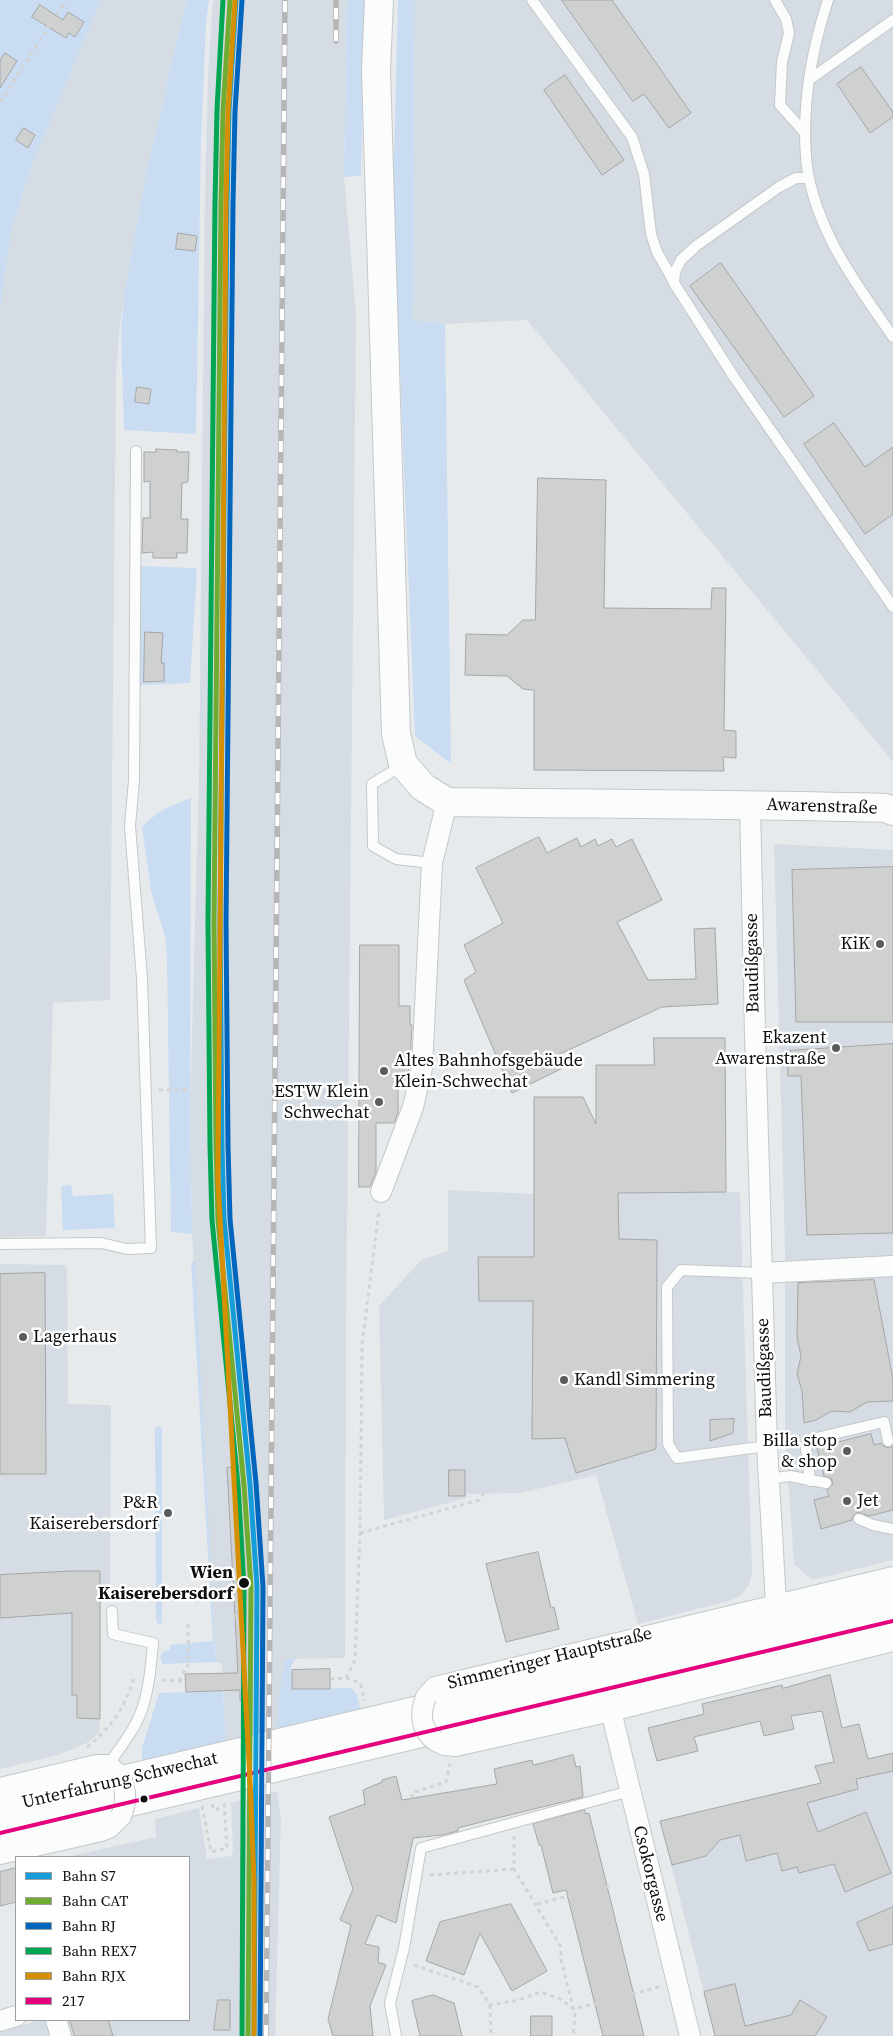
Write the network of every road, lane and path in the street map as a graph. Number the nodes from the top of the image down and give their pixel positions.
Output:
1 (66, 0) edge
2 (379, 0) edge
3 (532, 0) edge
4 (775, 0) edge
5 (828, 0) edge
6 (893, 20) edge
7 (809, 80) junction
8 (0, 102) edge
9 (805, 134) junction
10 (809, 178) junction
11 (674, 283) junction
12 (893, 336) edge
13 (136, 451) dead end
14 (893, 607) edge
15 (403, 764) junction
16 (447, 802) junction
17 (750, 804) junction
18 (893, 811) edge
19 (432, 863) junction
20 (188, 1089) dead end
21 (173, 1090) dead end
22 (381, 1192) joint
23 (0, 1244) edge
24 (893, 1266) edge
25 (762, 1273) junction
26 (888, 1441) dead end
27 (767, 1446) junction
28 (768, 1479) junction
29 (810, 1480) junction
30 (826, 1483) dead end
31 (484, 1493) dead end
32 (859, 1519) dead end
33 (893, 1529) edge
34 (360, 1533) junction
35 (893, 1577) edge
36 (893, 1598) edge
37 (776, 1604) junction
38 (112, 1611) dead end
39 (253, 1614) dead end
40 (233, 1616) dead end
41 (855, 1619) junction
42 (893, 1621) edge
43 (188, 1624) dead end
44 (893, 1641) edge
45 (346, 1678) junction
46 (330, 1679) dead end
47 (149, 1680) junction
48 (179, 1680) junction
49 (185, 1684) dead end
50 (366, 1707) dead end
51 (611, 1711) junction
52 (81, 1750) dead end
53 (450, 1764) dead end
54 (112, 1768) junction
55 (0, 1788) edge
56 (630, 1792) junction
57 (224, 1797) dead end
58 (201, 1803) dead end
59 (413, 1806) dead end
60 (0, 1810) edge
61 (513, 1823) junction
62 (0, 1833) edge
63 (0, 1854) edge
64 (514, 1869) junction
65 (416, 1876) junction
66 (610, 1886) dead end
67 (605, 1887) dead end
68 (584, 1892) dead end
69 (537, 1904) junction
70 (401, 1961) junction
71 (677, 1983) junction
72 (632, 1994) dead end
73 (613, 1999) dead end
74 (490, 2005) junction
75 (574, 2009) junction
76 (15, 2016) edge
77 (0, 2021) edge
78 (56, 2021) edge
79 (61, 2036) edge
80 (396, 2036) edge
81 (490, 2036) edge
82 (573, 2036) edge
83 (690, 2036) edge

1 - 8 path
2 - 15 main road
3 - 11 lane
4 - 9 lane
5 - 7 lane
6 - 7 lane
7 - 9 lane
9 - 10 lane
10 - 11 lane
10 - 12 lane
11 - 14 lane
13 - 23 lane
15 - 16 main road
15 - 19 lane
16 - 17 main road
16 - 19 street
17 - 18 main road, Awarenstraße
17 - 25 street, Baudißgasse
19 - 22 street
20 - 21 path
22 - 34 path
24 - 25 street
25 - 27 street, Baudißgasse
25 - 27 lane
26 - 29 lane
27 - 28 street, Baudißgasse
28 - 29 lane
28 - 37 street, Baudißgasse
29 - 30 lane
31 - 34 path
32 - 33 lane
34 - 45 path
35 - 37 street, Simmeringer Hauptstraße
36 - 41 main road
37 - 51 street, Simmeringer Hauptstraße, bridge
38 - 47 lane
39 - 40 path
41 - 42 main road
41 - 60 main road, Unterfahrung Schwechat
41 - 62 main road, Unterfahrung Schwechat
43 - 48 path
44 - 51 street, Simmeringer Hauptstraße
45 - 46 path
45 - 50 path
47 - 48 path
47 - 52 path
47 - 54 lane
48 - 49 path
51 - 56 street, Csokorgasse
53 - 59 path
54 - 55 street
54 - 63 street, bridge
56 - 61 lane
56 - 71 street, Csokorgasse
57 - 58 path
61 - 64 path
61 - 65 lane
64 - 65 path
64 - 69 path
65 - 70 lane
66 - 67 path
68 - 69 path
69 - 75 path
70 - 74 path
70 - 80 lane
71 - 72 path
71 - 83 street, Csokorgasse
73 - 75 path
74 - 75 path
74 - 81 path
75 - 82 path
76 - 77 street
78 - 79 street

